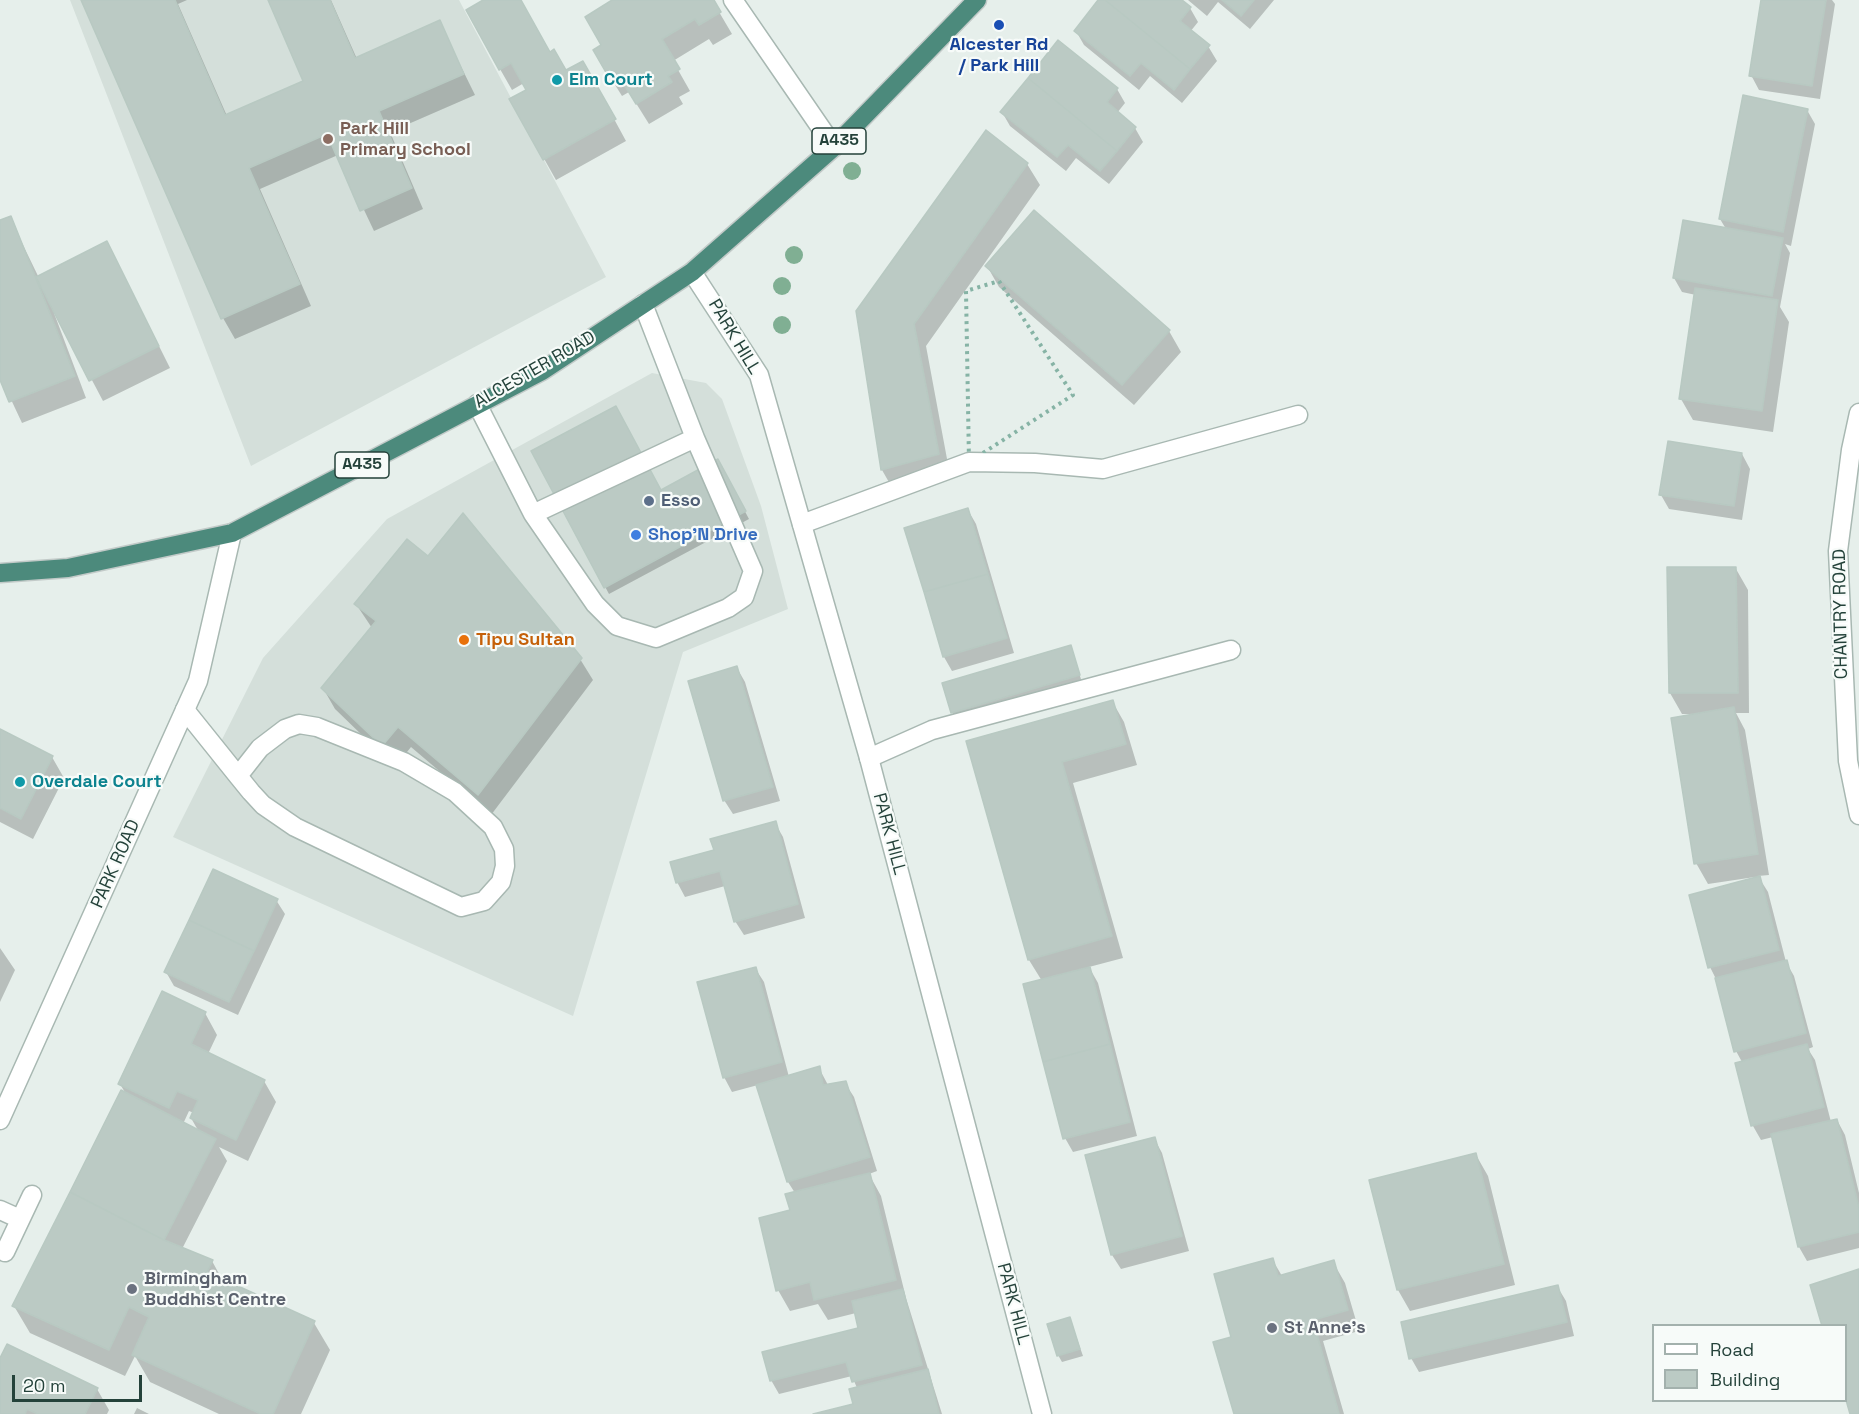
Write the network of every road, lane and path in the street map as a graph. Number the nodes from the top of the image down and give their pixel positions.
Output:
1 (733, 0) edge
2 (977, 0) edge
3 (834, 147) junction
4 (692, 272) junction
5 (643, 304) junction
6 (477, 404) junction
7 (1859, 413) edge
8 (1298, 415) dead end
9 (694, 438) junction
10 (969, 462) junction
11 (533, 514) junction
12 (802, 524) junction
13 (232, 533) junction
14 (0, 573) edge
15 (1231, 650) dead end
16 (185, 710) junction
17 (869, 758) junction
18 (238, 776) junction
19 (1859, 815) edge
20 (0, 1120) edge
21 (32, 1195) dead end
22 (0, 1210) edge
23 (20, 1219) junction
24 (5, 1252) dead end
25 (1042, 1414) edge

1 - 3 street
2 - 3 highway, ALCESTER ROAD / A435
3 - 4 highway, ALCESTER ROAD / A435
4 - 5 highway, ALCESTER ROAD / A435
4 - 12 street, PARK HILL
5 - 6 highway, ALCESTER ROAD / A435
5 - 9 street
6 - 11 street
6 - 13 highway, ALCESTER ROAD / A435
7 - 19 street, CHANTRY ROAD
8 - 10 street
9 - 11 street
9 - 11 street
10 - 10 path
10 - 12 street
12 - 17 street, PARK HILL
13 - 14 highway, ALCESTER ROAD / A435
13 - 16 street, PARK ROAD
15 - 17 street
16 - 18 street
16 - 20 street, PARK ROAD
17 - 25 street, PARK HILL
18 - 18 street
21 - 23 street
22 - 23 street
23 - 24 street

